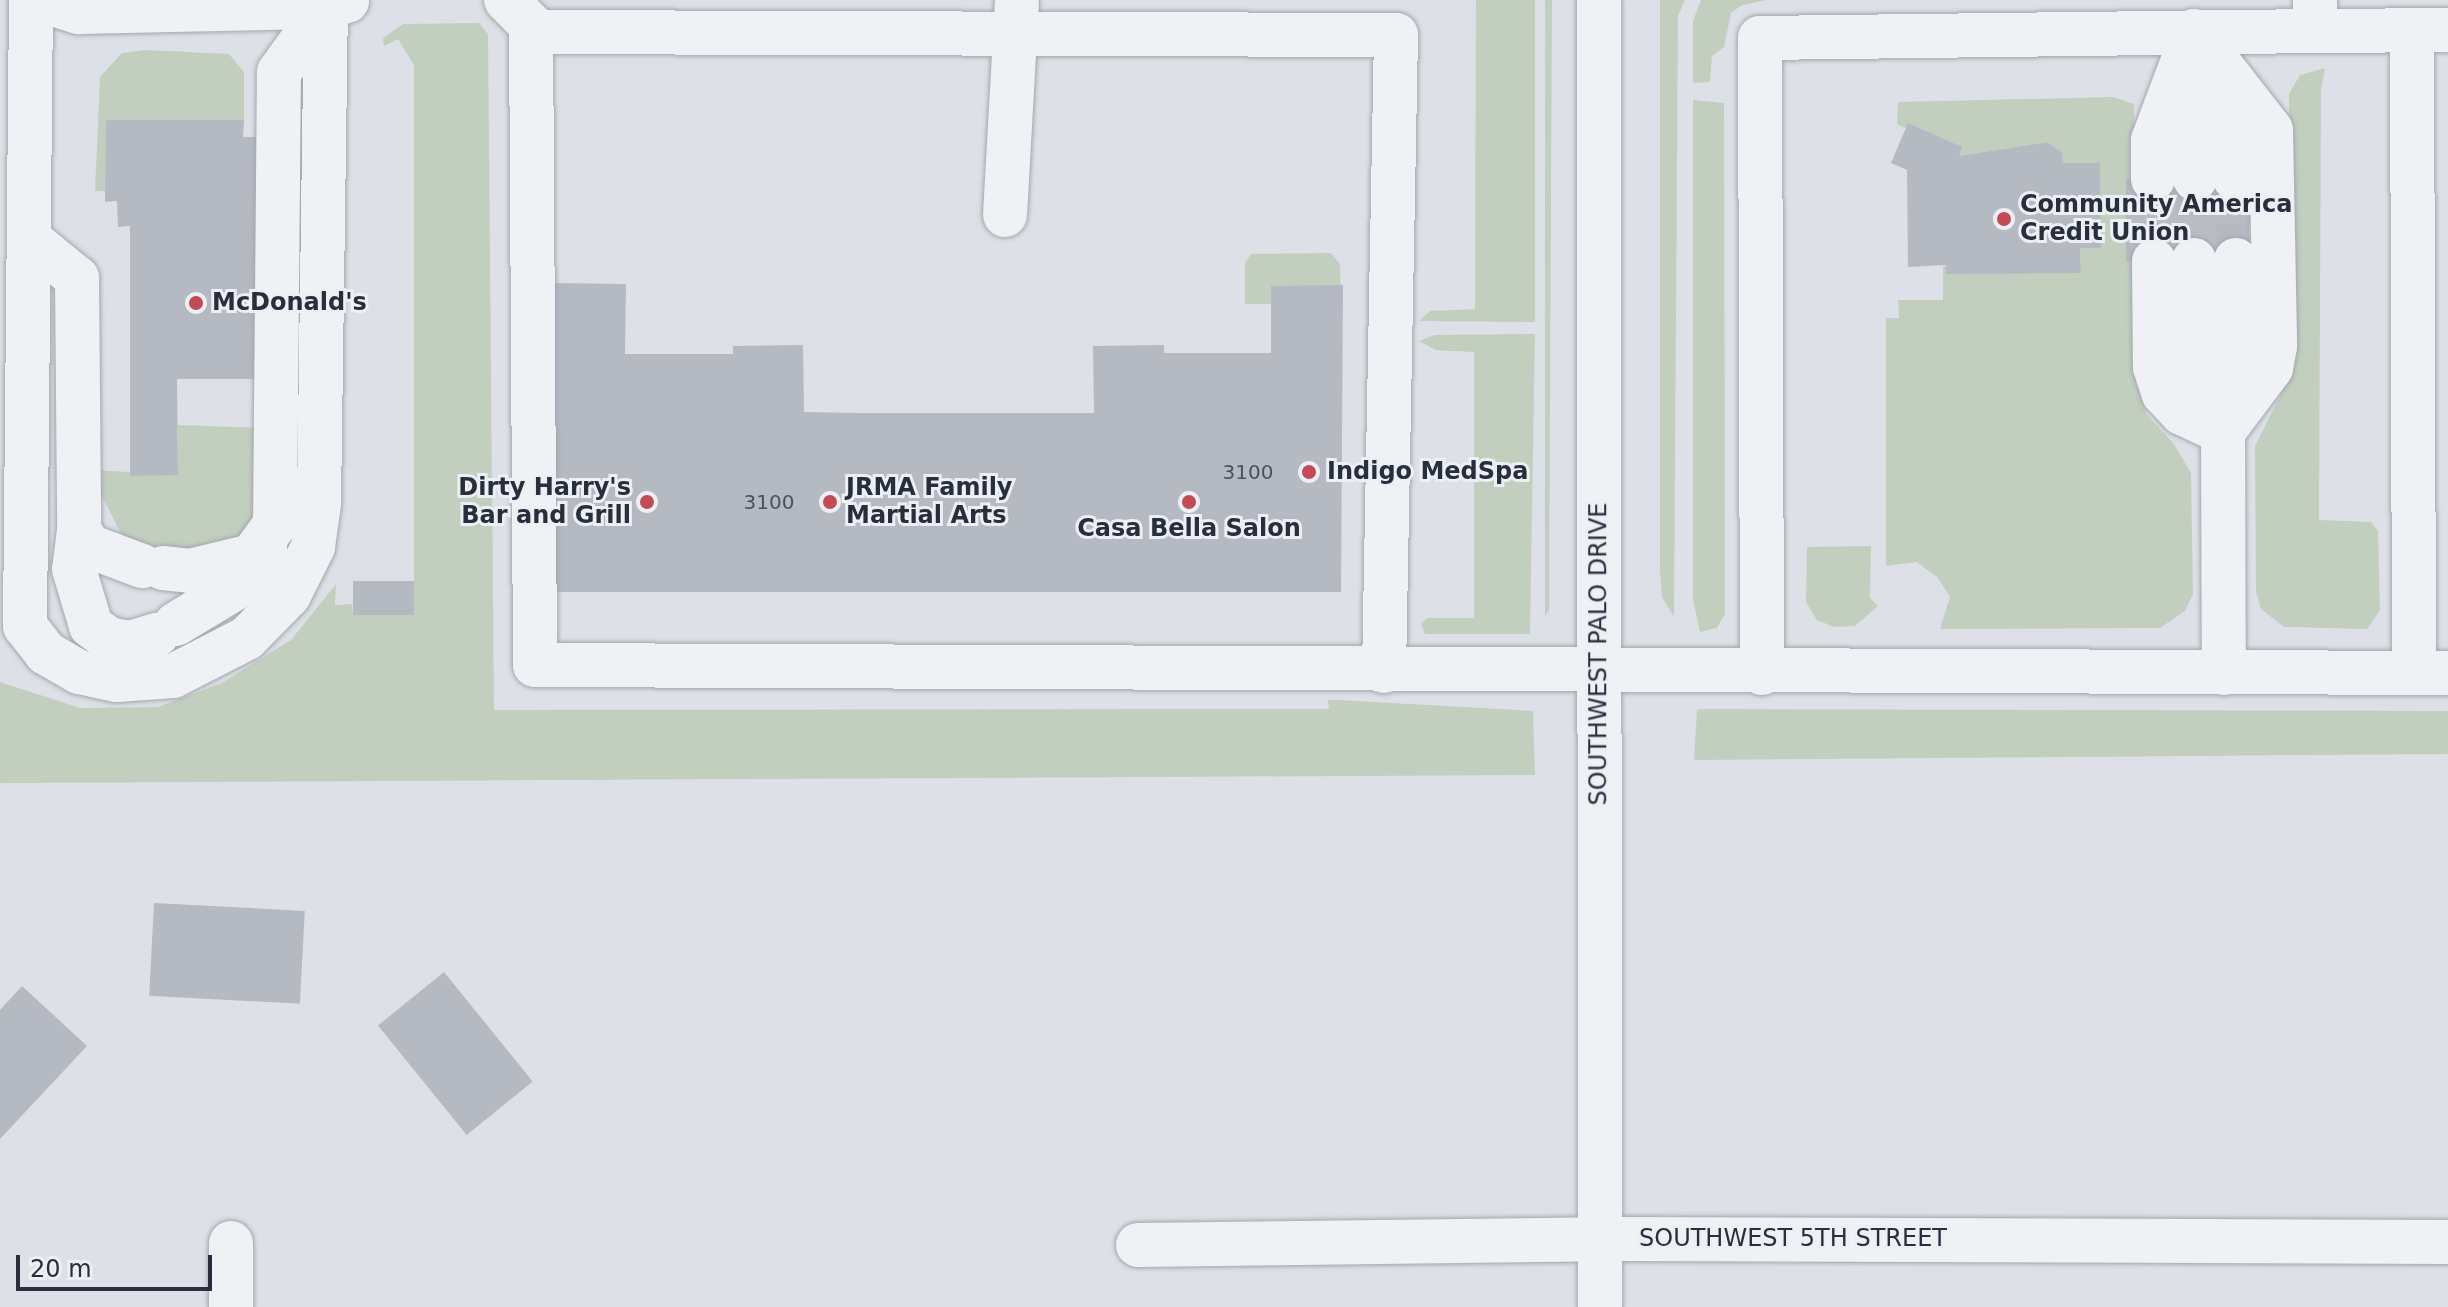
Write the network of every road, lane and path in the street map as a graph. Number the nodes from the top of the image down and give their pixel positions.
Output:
1 (31, 0) edge
2 (41, 0) edge
3 (1599, 0) edge
4 (338, 4) edge
5 (1017, 15) edge
6 (519, 16) edge
7 (2315, 16) edge
8 (2430, 30) edge
9 (2194, 31) junction
10 (1005, 215) dead end
11 (29, 239) junction
12 (2223, 432) junction
13 (2432, 505) edge
14 (79, 530) junction
15 (267, 542) junction
16 (12, 632) edge
17 (1384, 671) junction
18 (1599, 673) junction
19 (1762, 673) junction
20 (2224, 673) junction
21 (2431, 673) edge
22 (1601, 1239) junction
23 (2448, 1242) edge
24 (231, 1243) dead end
25 (1138, 1245) dead end
26 (231, 1307) edge
27 (1600, 1307) edge

1 - 11 street
2 - 4 street
3 - 18 street, SOUTHWEST PALO DRIVE
4 - 15 street
4 - 16 street
5 - 6 street
5 - 10 street
5 - 17 street
6 - 17 street
7 - 8 street
7 - 9 street
8 - 13 street
9 - 9 street
9 - 12 street
9 - 19 street
11 - 14 street
11 - 16 street
12 - 12 street
12 - 20 street
13 - 21 street
14 - 15 street
14 - 15 street
17 - 18 street
18 - 19 street
18 - 22 street, SOUTHWEST PALO DRIVE
19 - 20 street
20 - 21 street
22 - 23 street, SOUTHWEST 5TH STREET
22 - 25 street, SOUTHWEST 5TH STREET
22 - 27 street, SOUTHWEST PALO DRIVE
24 - 26 street

